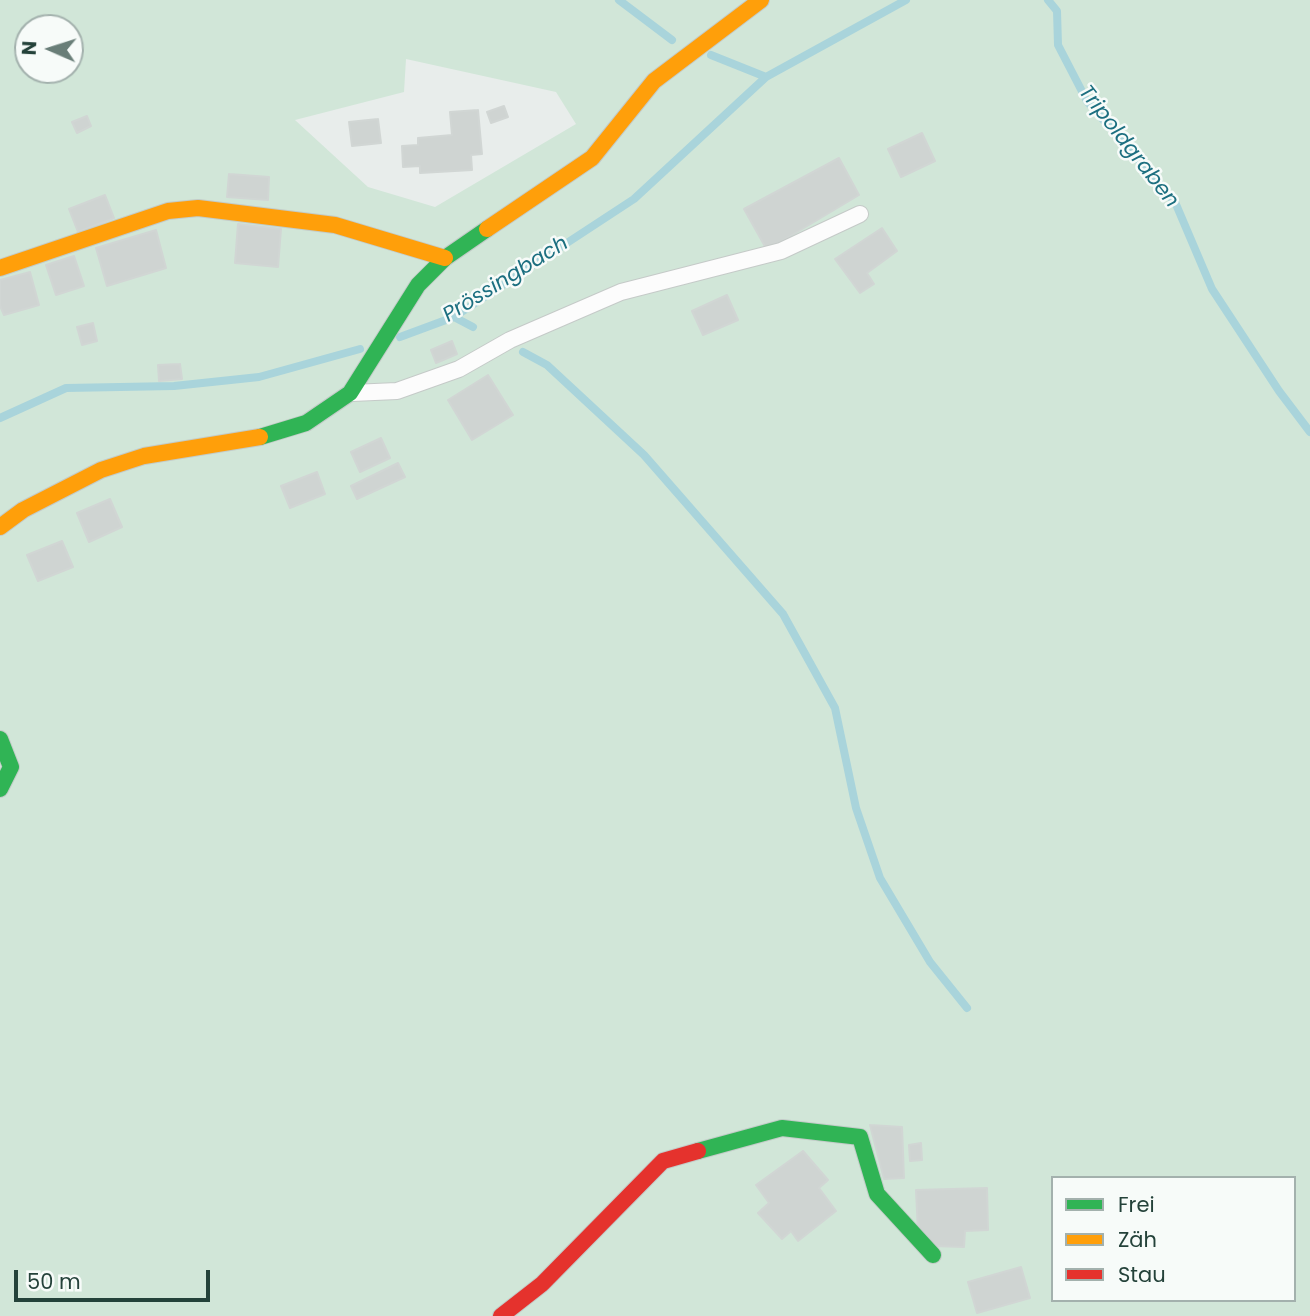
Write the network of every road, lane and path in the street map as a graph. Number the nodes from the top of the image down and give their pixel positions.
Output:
1 (761, 0) edge
2 (860, 214) dead end
3 (445, 258) junction
4 (0, 268) edge
5 (350, 393) junction
6 (0, 527) edge
7 (0, 739) edge
8 (0, 789) edge
9 (933, 1255) dead end
10 (500, 1316) edge

1 - 3 street
2 - 5 lane
3 - 4 street
3 - 5 street
5 - 6 street
7 - 8 street
9 - 10 street

